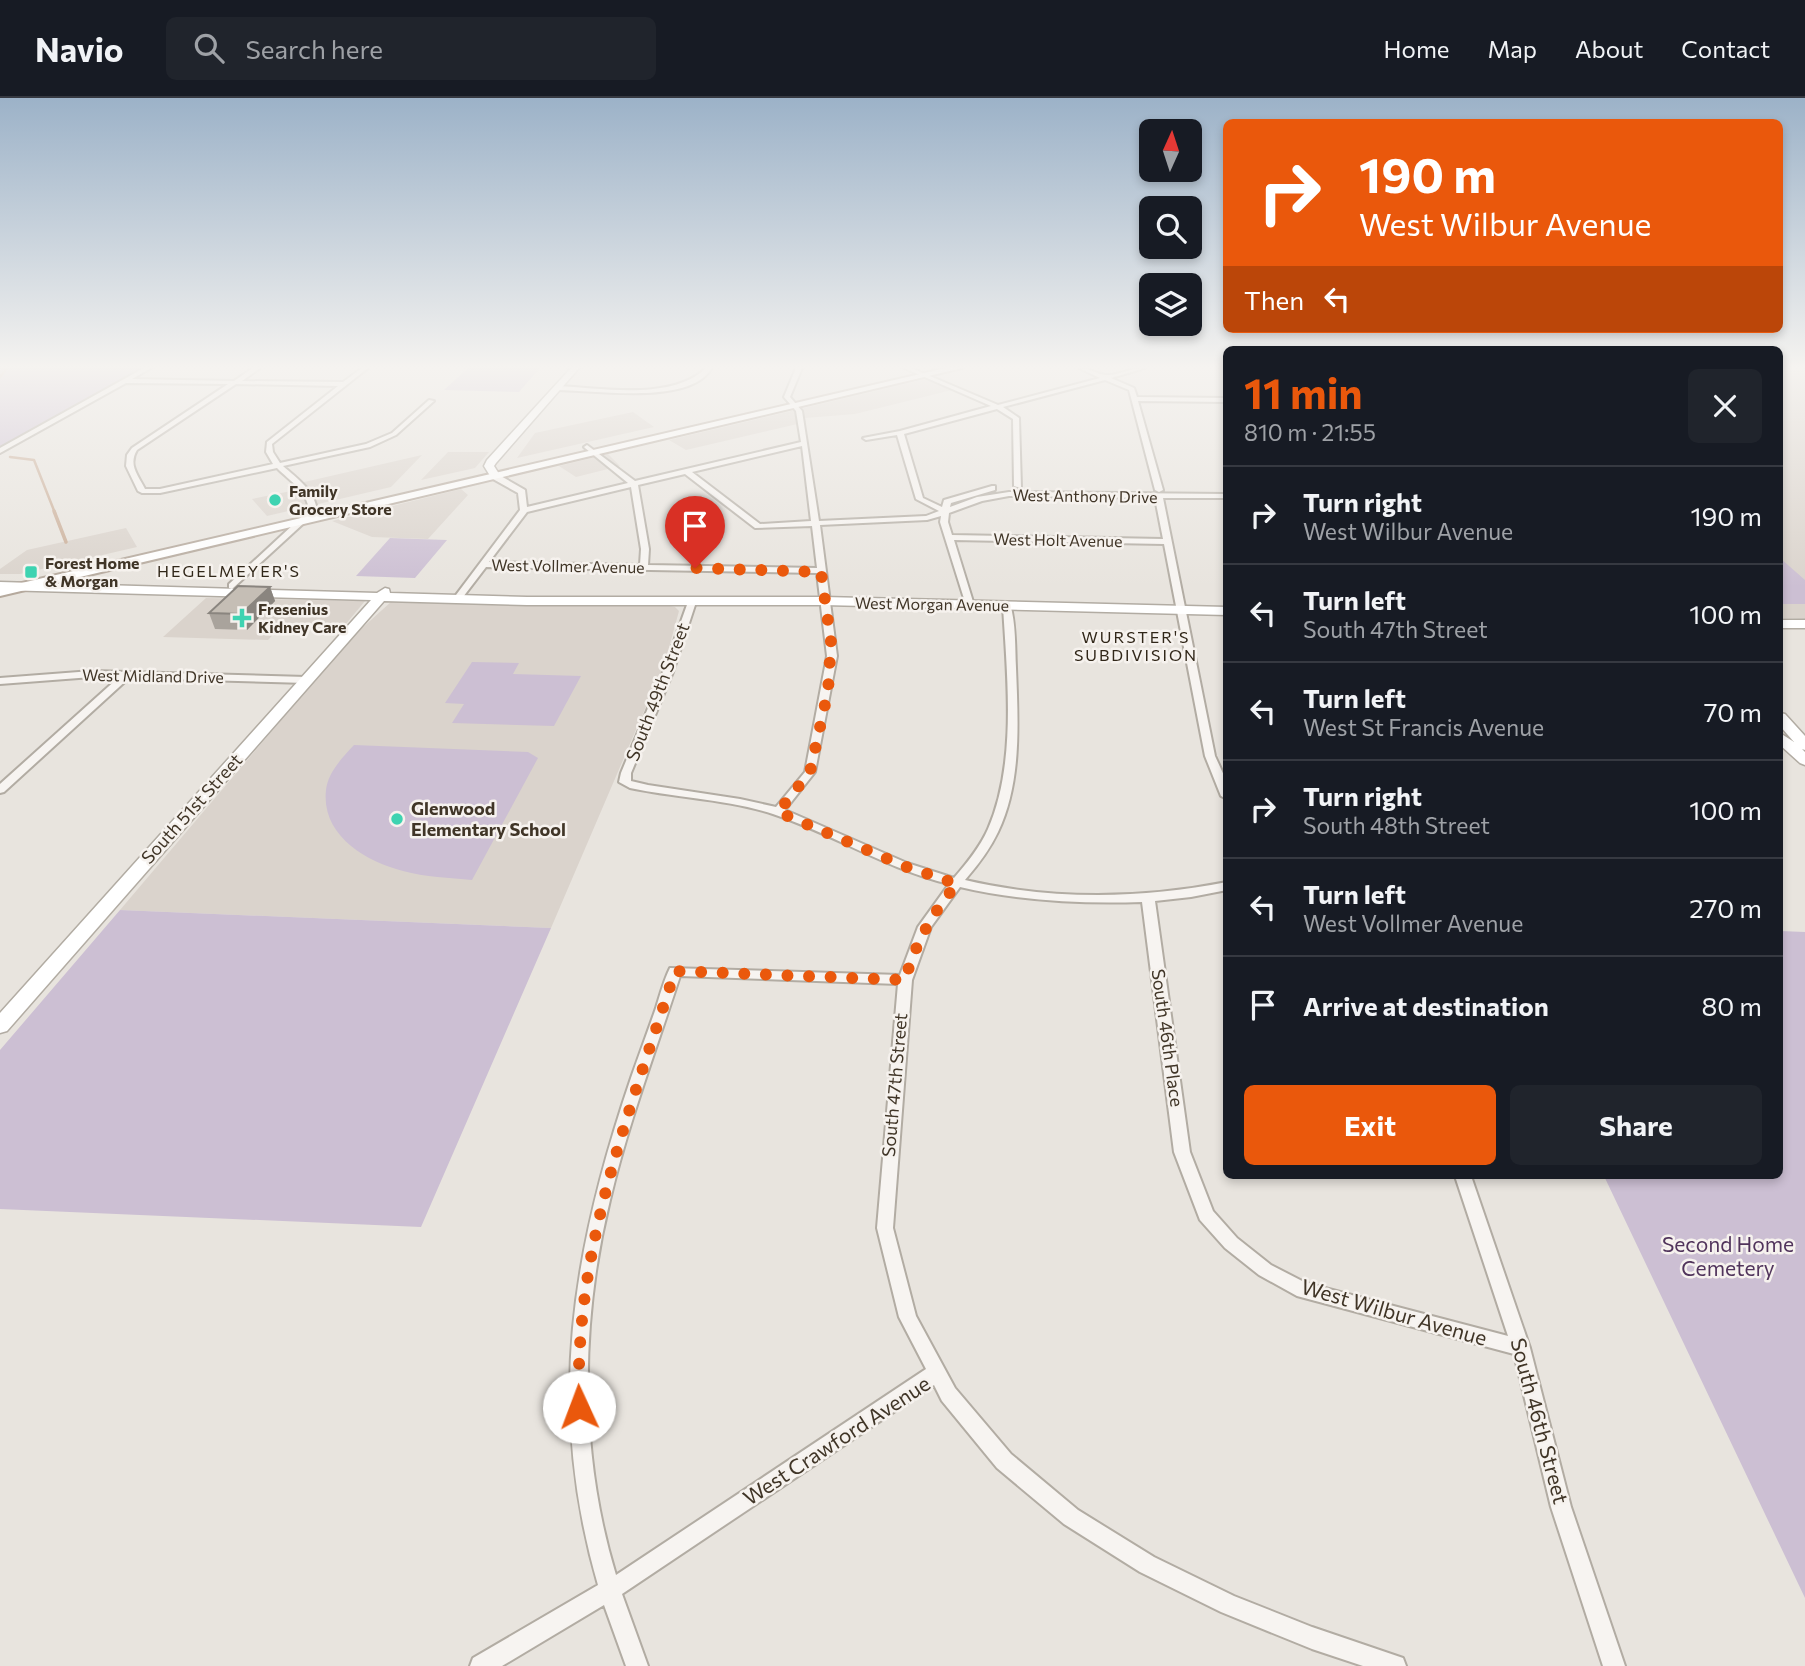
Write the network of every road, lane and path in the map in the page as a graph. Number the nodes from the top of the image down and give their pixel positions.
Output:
1 (18, 441) edge
2 (143, 441) edge
3 (271, 441) edge
4 (380, 441) edge
5 (511, 441) edge
6 (632, 441) edge
7 (902, 441) edge
8 (1017, 441) edge
9 (1146, 441) edge
10 (803, 444) joint
11 (0, 451) edge
12 (591, 451) junction
13 (279, 465) junction
14 (495, 472) junction
15 (687, 472) junction
16 (634, 485) junction
17 (1018, 486) junction
18 (1223, 489) edge
19 (1159, 494) junction
20 (1223, 496) edge
21 (524, 510) junction
22 (313, 511) junction
23 (946, 512) junction
24 (303, 522) junction
25 (817, 524) junction
26 (949, 537) junction
27 (1167, 542) junction
28 (482, 564) junction
29 (644, 567) junction
30 (821, 572) junction
31 (48, 581) junction
32 (0, 583) edge
33 (20, 583) junction
34 (231, 589) junction
35 (0, 592) edge
36 (383, 594) junction
37 (460, 595) junction
38 (554, 600) junction
39 (692, 601) junction
40 (824, 601) junction
41 (970, 605) junction
42 (1007, 606) junction
43 (1181, 610) junction
44 (1223, 611) edge
45 (1783, 624) edge
46 (1805, 624) edge
47 (128, 674) junction
48 (306, 680) junction
49 (0, 681) edge
50 (1783, 720) edge
51 (1783, 740) edge
52 (1805, 745) edge
53 (1805, 760) edge
54 (1223, 787) edge
55 (0, 790) edge
56 (778, 812) junction
57 (957, 884) junction
58 (1223, 887) edge
59 (1148, 897) junction
60 (905, 980) junction
61 (0, 1027) edge
62 (1190, 1178) joint
63 (1464, 1179) edge
64 (1521, 1348) junction
65 (934, 1374) junction
66 (608, 1592) junction
67 (481, 1666) edge
68 (637, 1666) edge
69 (1395, 1666) edge
70 (1614, 1666) edge

1 - 11 street
2 - 13 street
3 - 13 street
4 - 13 street
5 - 14 street
6 - 12 main road
7 - 23 street
8 - 17 street
9 - 19 street
10 - 15 street
10 - 25 street
12 - 14 main road
12 - 16 street
13 - 22 street
14 - 21 street
14 - 22 main road
14 - 24 main road
15 - 16 street
15 - 25 street, West Anthony Drive
16 - 21 street
16 - 29 street
17 - 19 street, West Anthony Drive
17 - 23 street, West Anthony Drive
18 - 19 street, West Anthony Drive
19 - 20 street, West Anthony Drive
19 - 23 street, West Anthony Drive
19 - 27 street
21 - 28 street
22 - 24 street
22 - 33 main road
23 - 25 street, West Anthony Drive
23 - 26 street
24 - 31 main road
24 - 34 street
25 - 30 street
26 - 27 street, West Holt Avenue
26 - 41 street
27 - 43 street
28 - 29 street, West Vollmer Avenue
28 - 37 street
29 - 30 street, West Vollmer Avenue
30 - 40 street
31 - 33 main road
31 - 34 street, West Morgan Avenue
32 - 33 main road
33 - 34 street, West Morgan Avenue
33 - 35 main road
34 - 36 street, West Morgan Avenue
36 - 37 street, West Morgan Avenue
36 - 38 street, West Morgan Avenue
36 - 48 street, South 51st Street
37 - 38 street, West Morgan Avenue
38 - 39 street, West Morgan Avenue
39 - 40 street, West Morgan Avenue
39 - 56 street, South 49th Street
40 - 41 street, West Morgan Avenue
40 - 56 street
41 - 42 street, West Morgan Avenue
42 - 43 street, West Morgan Avenue
42 - 57 street, South 47th Street
43 - 44 street, West Morgan Avenue
43 - 54 street
45 - 46 street
47 - 48 street, West Midland Drive
47 - 49 street, West Midland Drive
47 - 55 street
48 - 61 street, South 51st Street
50 - 52 street
51 - 53 street
56 - 57 street
57 - 59 street
57 - 60 street, South 47th Street
58 - 59 street
59 - 62 street, South 46th Place
60 - 65 street, South 47th Street
60 - 66 street
62 - 64 street, West Wilbur Avenue
63 - 64 street, South 46th Street
64 - 70 street, South 46th Street
65 - 66 street, West Crawford Avenue
65 - 69 street, West Crawford Avenue
66 - 67 street, West Crawford Avenue
66 - 68 street

